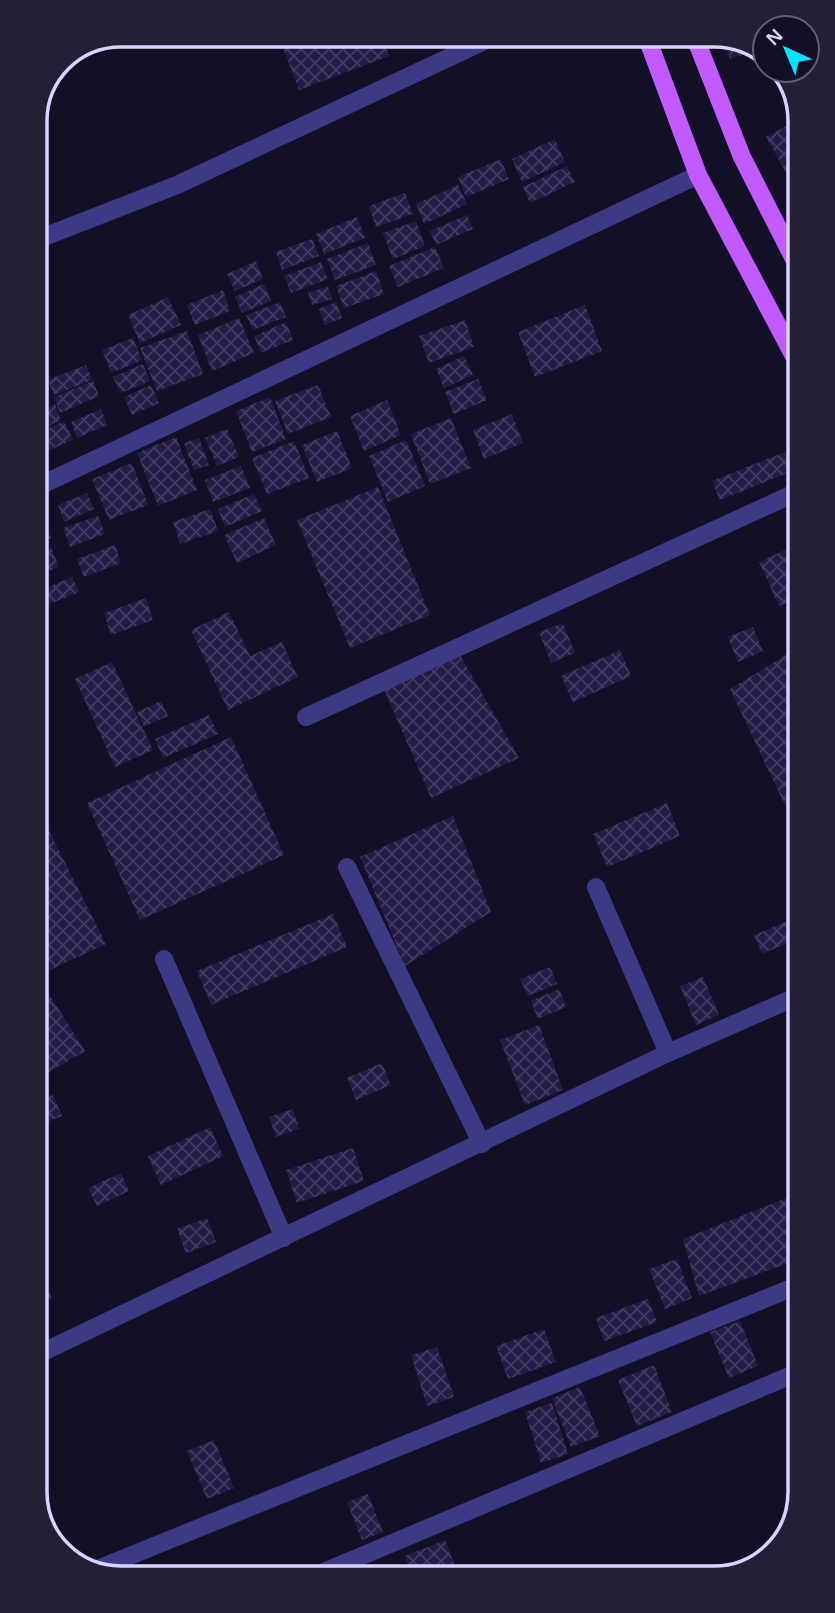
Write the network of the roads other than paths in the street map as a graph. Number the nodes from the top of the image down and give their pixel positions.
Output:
1 (471, 47) edge
2 (650, 47) edge
3 (699, 47) edge
4 (698, 176) junction
5 (47, 236) edge
6 (788, 247) edge
7 (788, 345) edge
8 (47, 482) edge
9 (788, 496) edge
10 (306, 717) dead end
11 (347, 867) dead end
12 (596, 887) dead end
13 (164, 959) dead end
14 (788, 1000) edge
15 (668, 1053) junction
16 (482, 1144) junction
17 (284, 1238) junction
18 (788, 1289) edge
19 (47, 1350) edge
20 (788, 1377) edge
21 (109, 1564) edge
22 (338, 1566) edge

1 - 5 street
2 - 4 main road
3 - 6 main road
4 - 7 main road
4 - 8 street
9 - 10 street
11 - 16 street
12 - 15 street
13 - 17 street
14 - 15 street
15 - 16 street
16 - 17 street
17 - 19 street
18 - 21 street
20 - 22 street

